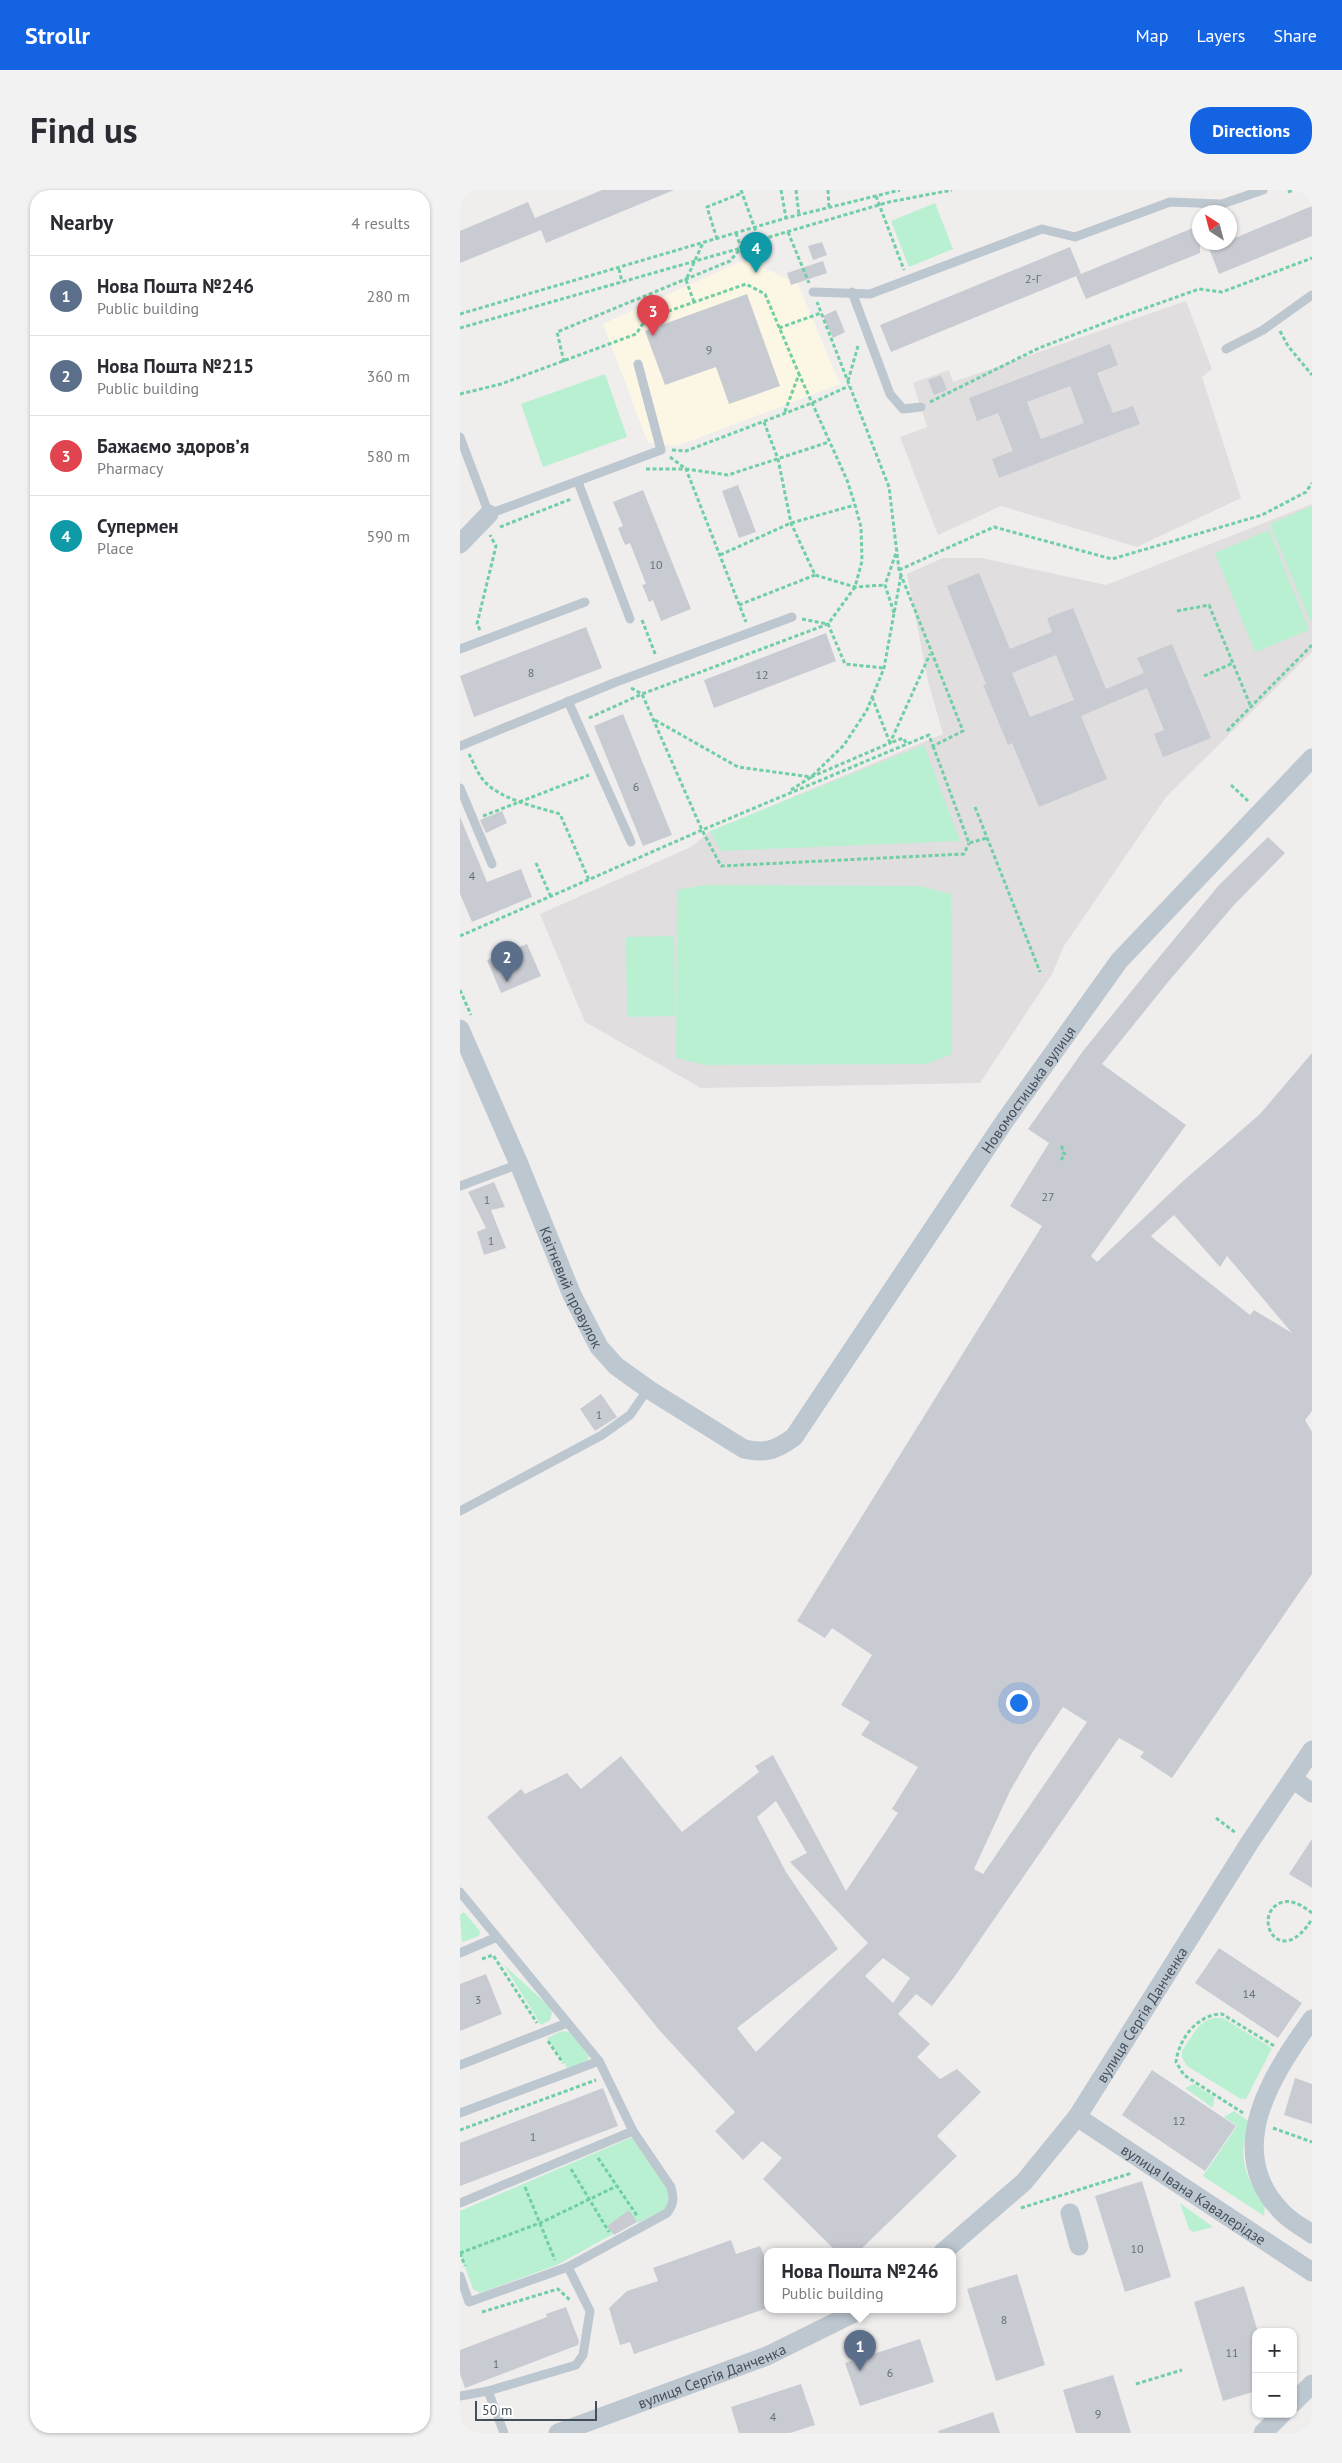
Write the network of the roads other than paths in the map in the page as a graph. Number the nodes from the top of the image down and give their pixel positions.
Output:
1 (1263, 190) edge
2 (813, 292) road end
3 (852, 292) junction
4 (1312, 295) edge
5 (1226, 349) dead end
6 (638, 364) dead end
7 (921, 407) road end
8 (460, 437) edge
9 (578, 482) junction
10 (489, 523) junction
11 (460, 544) edge
12 (585, 602) dead end
13 (792, 617) road end
14 (630, 620) dead end
15 (460, 649) edge
16 (568, 702) junction
17 (462, 746) edge
18 (1312, 758) edge
19 (460, 788) edge
20 (631, 842) dead end
21 (492, 864) dead end
22 (460, 1032) edge
23 (519, 1164) junction
24 (460, 1186) edge
25 (648, 1389) junction
26 (779, 1448) joint
27 (460, 1511) edge
28 (1312, 1750) edge
29 (1293, 1780) junction
30 (1312, 1793) edge
31 (460, 1892) edge
32 (497, 1937) junction
33 (460, 1953) edge
34 (1312, 2019) edge
35 (568, 2023) junction
36 (599, 2061) junction
37 (460, 2065) edge
38 (460, 2113) edge
39 (1077, 2117) junction
40 (633, 2131) junction
41 (460, 2203) edge
42 (1070, 2213) dead end
43 (1285, 2216) junction
44 (1312, 2234) edge
45 (1266, 2242) junction
46 (1079, 2246) dead end
47 (948, 2248) edge
48 (568, 2267) junction
49 (1312, 2272) edge
50 (463, 2274) edge
51 (854, 2313) edge
52 (1312, 2384) edge
53 (488, 2391) junction
54 (460, 2396) edge
55 (1297, 2399) edge
56 (1278, 2418) edge
57 (504, 2433) edge
58 (558, 2433) edge
59 (1263, 2433) edge

1 - 3 lane
2 - 3 lane
3 - 7 lane
4 - 5 lane
6 - 9 lane
8 - 10 lane
9 - 10 lane
9 - 14 lane
10 - 11 street
12 - 15 lane
13 - 16 lane
16 - 17 lane
16 - 20 lane
18 - 26 street, Новомостицька вулиця
19 - 21 lane
22 - 23 street, Квітневий провулок
23 - 24 lane
23 - 25 street, Квітневий провулок
25 - 26 street, Квітневий провулок
25 - 27 lane
28 - 29 street, вулиця Сергія Данченка
29 - 30 street
29 - 39 street, вулиця Сергія Данченка
31 - 32 lane
32 - 33 lane
32 - 35 lane
34 - 43 street
35 - 36 lane
35 - 37 lane
36 - 38 lane
36 - 40 lane
39 - 45 street, вулиця Івана Кавалерідзе
39 - 47 street, вулиця Сергія Данченка
40 - 41 lane
40 - 48 lane
42 - 46 street
43 - 44 street
43 - 45 street
45 - 49 street, вулиця Івана Кавалерідзе
48 - 50 lane
48 - 53 lane
51 - 58 street, вулиця Сергія Данченка
52 - 55 street
53 - 54 lane
53 - 57 lane
56 - 59 street

